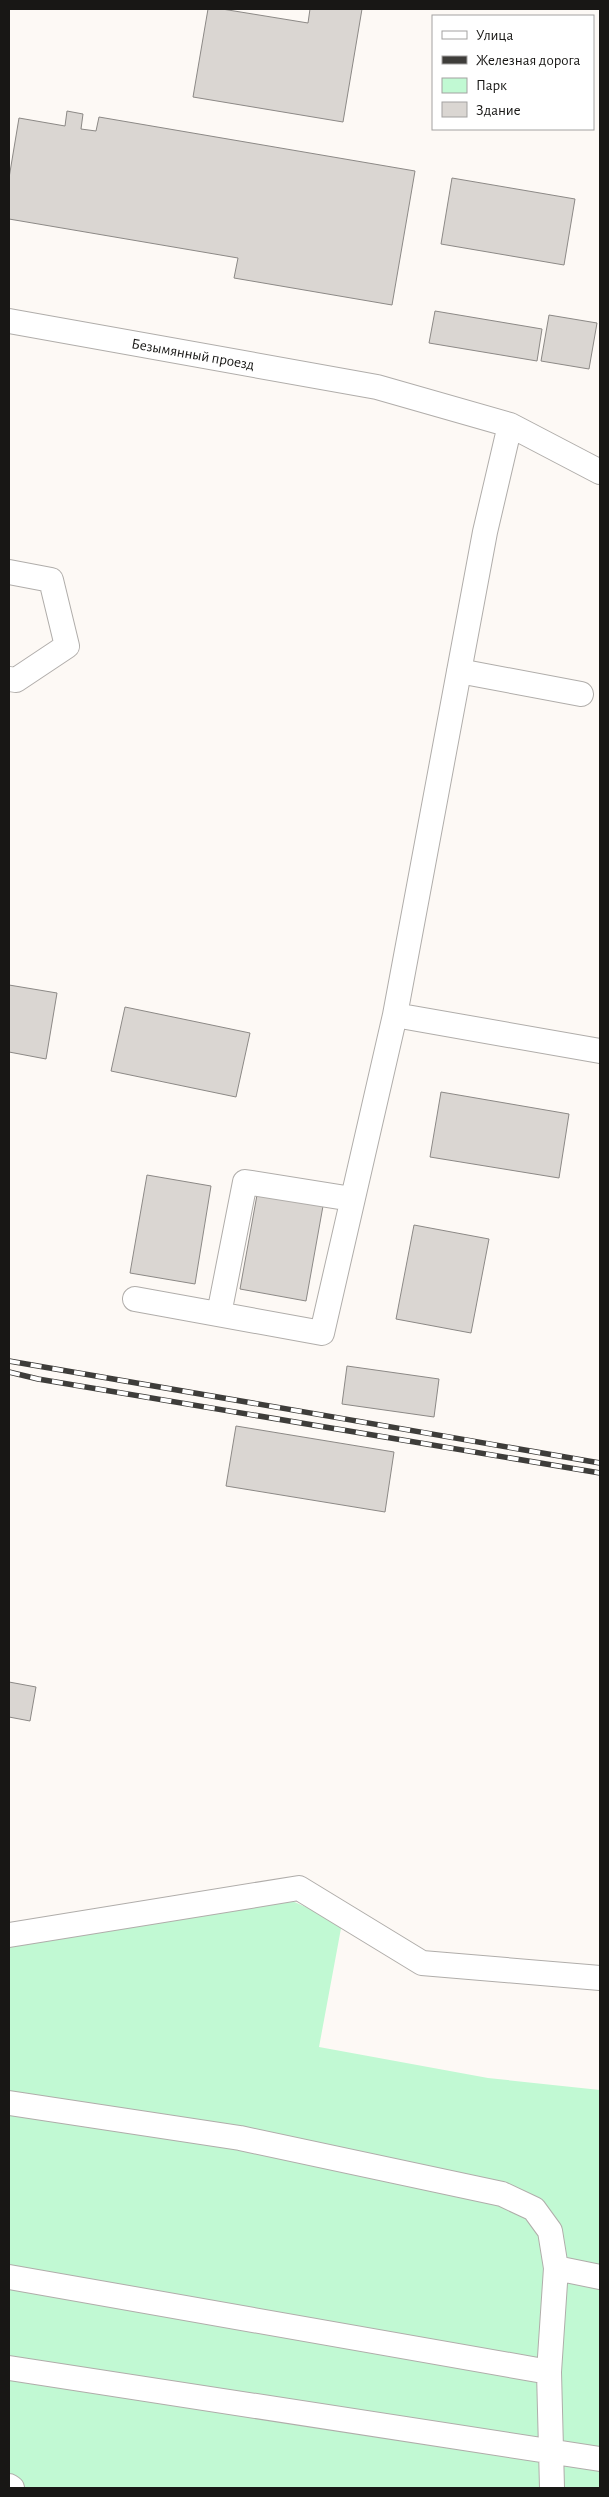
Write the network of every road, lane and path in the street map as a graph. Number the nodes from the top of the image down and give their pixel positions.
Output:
1 (9, 321) edge
2 (510, 425) junction
3 (600, 472) edge
4 (9, 572) edge
5 (459, 671) junction
6 (9, 679) edge
7 (582, 694) dead end
8 (395, 1014) junction
9 (600, 1051) edge
10 (352, 1199) junction
11 (135, 1299) dead end
12 (219, 1314) junction
13 (9, 1935) edge
14 (600, 1978) edge
15 (9, 2102) edge
16 (556, 2268) junction
17 (600, 2276) edge
18 (9, 2277) edge
19 (9, 2368) edge
20 (550, 2372) junction
21 (551, 2450) junction
22 (600, 2459) edge
23 (9, 2486) edge
24 (12, 2488) edge
25 (552, 2488) edge

1 - 2 street, Безымянный проезд
2 - 3 street, Безымянный проезд
2 - 5 street
4 - 6 street
5 - 7 street
5 - 8 street
8 - 9 street
8 - 10 street
10 - 12 street
10 - 12 street
11 - 12 street
13 - 14 street
15 - 16 street
16 - 17 street
16 - 20 street
18 - 20 street
19 - 21 street
20 - 21 street
21 - 22 street
21 - 25 street
23 - 24 street

